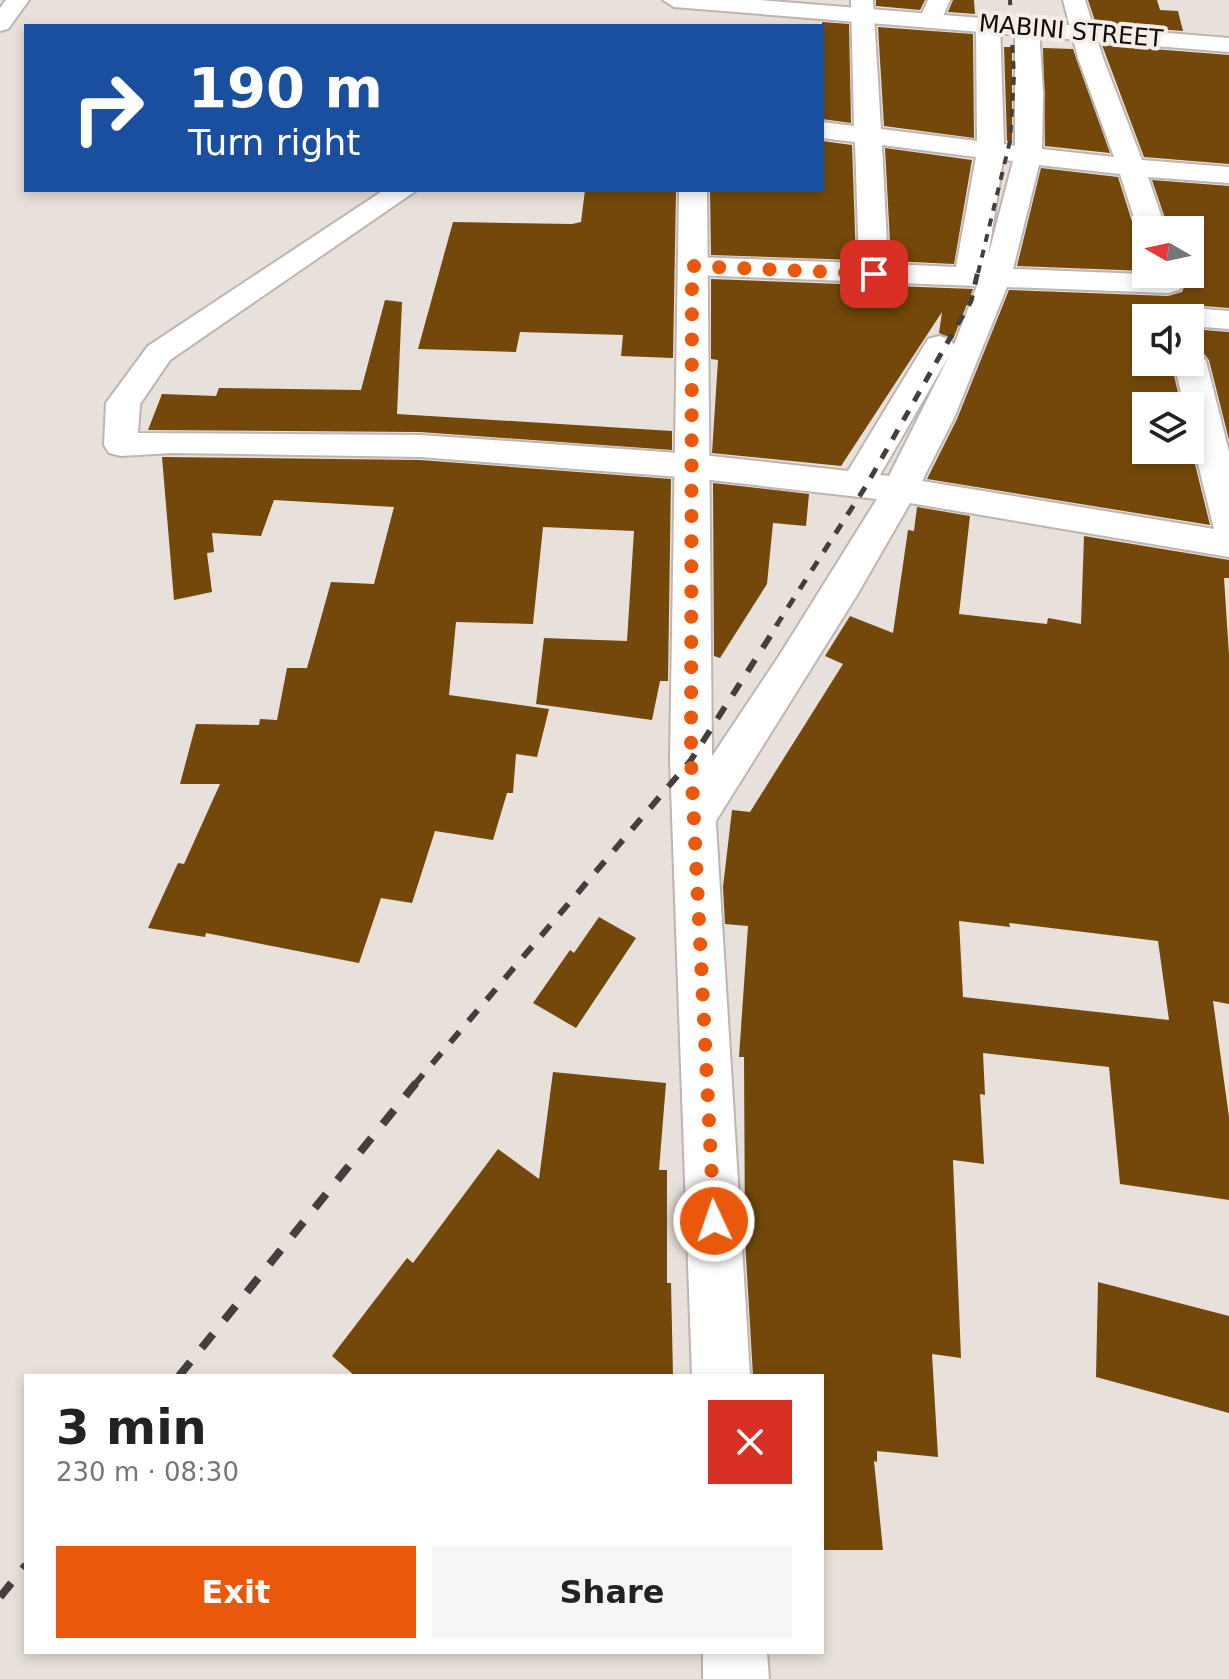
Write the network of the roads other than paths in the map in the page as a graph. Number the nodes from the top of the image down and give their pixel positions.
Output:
1 (18, 0) edge
2 (1074, 0) edge
3 (685, 1) edge
4 (862, 6) edge
5 (936, 9) edge
6 (0, 24) edge
7 (691, 24) edge
8 (988, 24) junction
9 (1027, 27) junction
10 (1081, 32) junction
11 (1229, 45) edge
12 (824, 130) edge
13 (868, 135) junction
14 (993, 151) junction
15 (1028, 156) junction
16 (1134, 168) junction
17 (1229, 175) edge
18 (400, 192) edge
19 (693, 192) edge
20 (1148, 216) edge
21 (692, 266) junction
22 (874, 274) junction
23 (984, 275) junction
24 (1132, 278) edge
25 (1204, 318) edge
26 (1229, 320) edge
27 (1194, 376) edge
28 (693, 466) junction
29 (857, 485) junction
30 (898, 489) junction
31 (1229, 523) edge
32 (1229, 544) edge
33 (694, 819) junction
34 (721, 1374) edge
35 (735, 1654) edge
36 (736, 1679) edge

1 - 6 street
2 - 10 street
3 - 4 street, MABINI STREET
3 - 7 street
4 - 5 street, MABINI STREET
4 - 13 street
5 - 8 street, MABINI STREET
8 - 9 street, MABINI STREET
8 - 14 street
9 - 10 street, MABINI STREET
9 - 15 street
10 - 11 street, MABINI STREET
10 - 16 street
12 - 13 street
13 - 14 street
13 - 22 street
14 - 15 street
14 - 23 street
15 - 16 street
15 - 23 street
16 - 17 street
16 - 20 street
18 - 28 street
19 - 21 street
21 - 22 street
21 - 28 street
22 - 23 street
23 - 24 street
23 - 29 street
23 - 30 street
25 - 26 street
27 - 31 street
28 - 29 street
28 - 33 street
29 - 30 street
30 - 32 street
30 - 33 street
33 - 34 street
35 - 36 street

